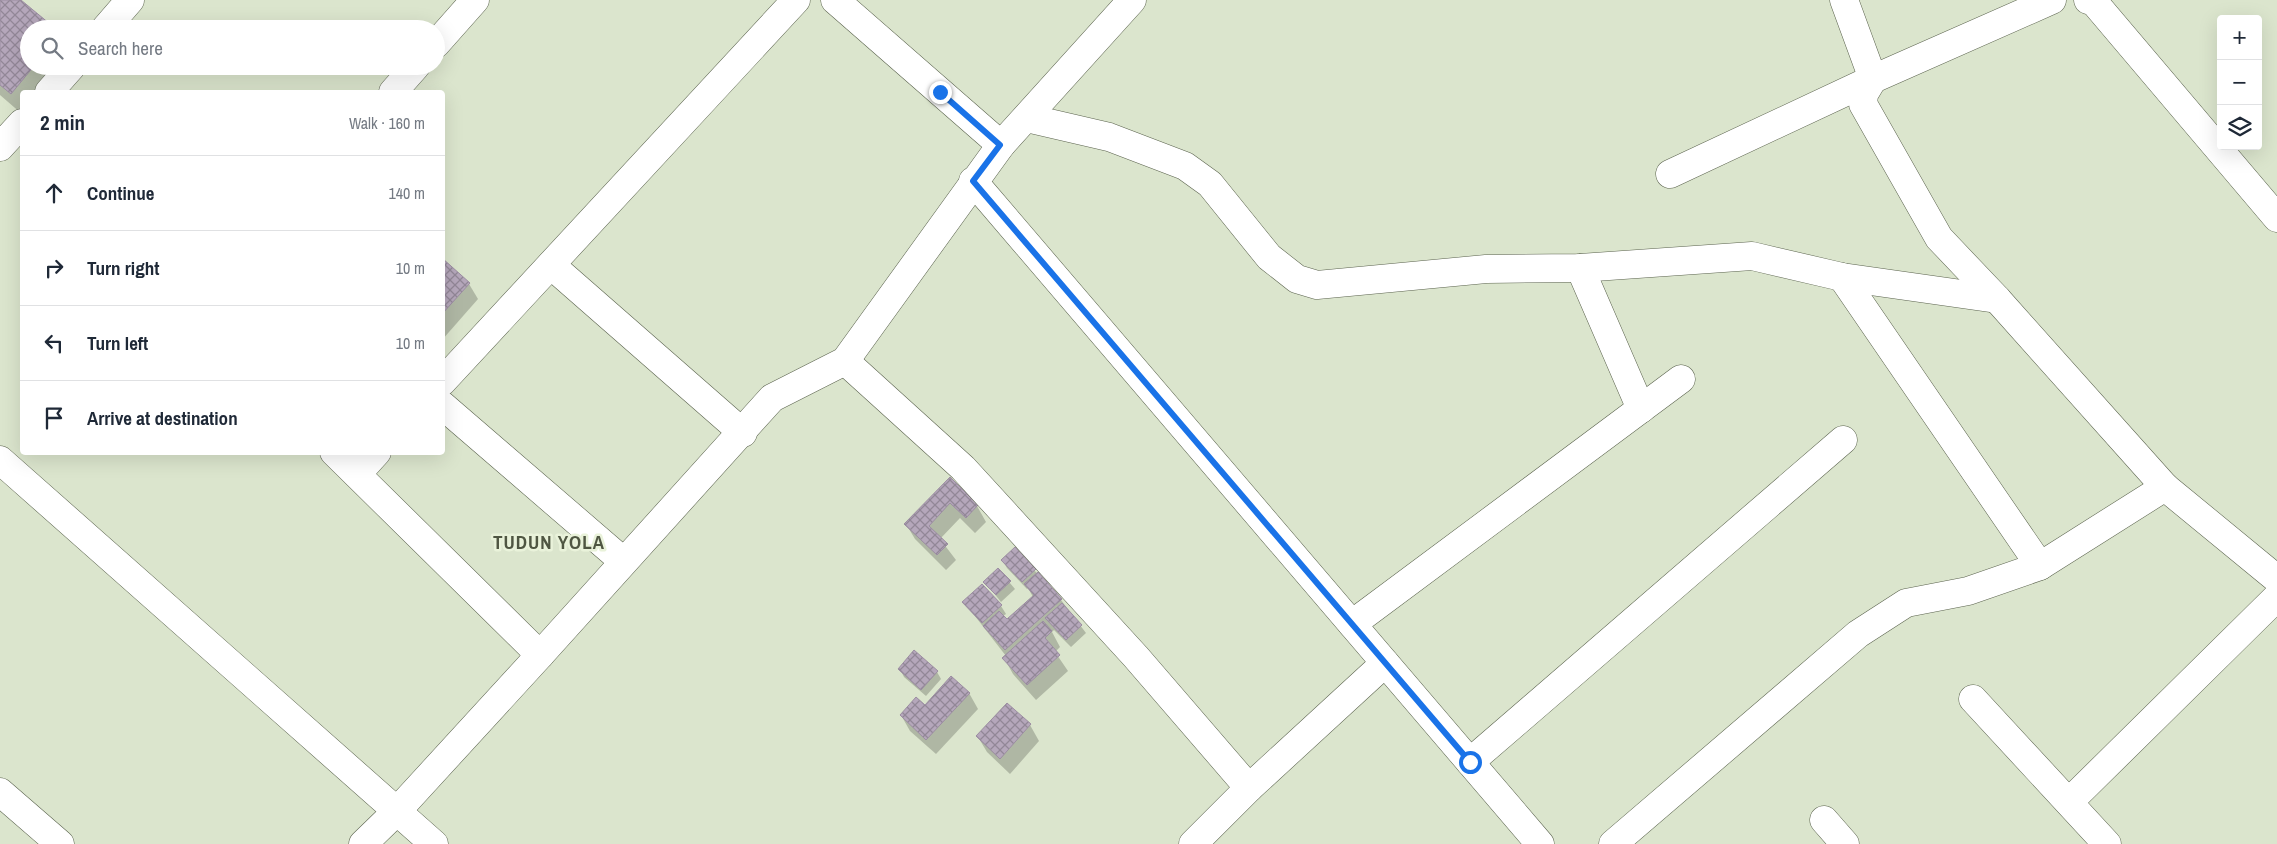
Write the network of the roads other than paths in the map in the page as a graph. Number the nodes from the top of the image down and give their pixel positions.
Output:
1 (130, 0) edge
2 (475, 0) edge
3 (796, 0) edge
4 (836, 0) edge
5 (1132, 0) edge
6 (1844, 0) edge
7 (2052, 0) edge
8 (2088, 0) edge
9 (113, 20) edge
10 (445, 34) edge
11 (64, 75) edge
12 (408, 75) edge
13 (1873, 78) junction
14 (51, 90) edge
15 (395, 90) edge
16 (1027, 118) junction
17 (1000, 145) junction
18 (1670, 174) dead end
19 (973, 181) junction
20 (2277, 218) edge
21 (551, 265) junction
22 (1580, 268) junction
23 (1842, 278) junction
24 (1998, 299) junction
25 (845, 361) junction
26 (445, 379) edge
27 (1681, 379) dead end
28 (445, 408) edge
29 (1641, 409) junction
30 (743, 432) junction
31 (1843, 440) dead end
32 (337, 455) edge
33 (374, 455) edge
34 (0, 460) edge
35 (357, 474) junction
36 (2165, 487) junction
37 (623, 561) junction
38 (2040, 566) junction
39 (2277, 579) edge
40 (2277, 597) edge
41 (1352, 624) junction
42 (540, 655) junction
43 (1385, 663) junction
44 (1973, 699) dead end
45 (1470, 762) junction
46 (1249, 788) junction
47 (0, 792) edge
48 (2070, 802) junction
49 (397, 811) junction
50 (1824, 820) dead end
51 (1530, 840) edge
52 (60, 844) edge
53 (363, 844) edge
54 (434, 844) edge
55 (1193, 844) edge
56 (1613, 844) edge
57 (1845, 844) edge
58 (2107, 844) edge

1 - 9 street
2 - 10 street
3 - 21 street
4 - 17 street
5 - 16 street
6 - 13 street
7 - 13 street
8 - 20 street
11 - 14 street
12 - 15 street
13 - 18 street
13 - 24 street
16 - 17 street
16 - 22 street
17 - 19 street
19 - 25 street
19 - 41 street
21 - 26 street
21 - 30 street
22 - 23 street
22 - 29 street
23 - 24 street
23 - 38 street
24 - 36 street
25 - 30 street
25 - 46 street
27 - 29 street
28 - 37 street
29 - 41 street
30 - 37 street
31 - 45 street
32 - 35 street
33 - 35 street
34 - 49 street
35 - 42 street
36 - 38 street
36 - 39 street
37 - 42 street
38 - 56 street
40 - 48 street
41 - 43 street
42 - 49 street
43 - 45 street
43 - 46 street
44 - 48 street
45 - 51 street
46 - 55 street
47 - 52 street
48 - 58 street
49 - 53 street
49 - 54 street
50 - 57 street

